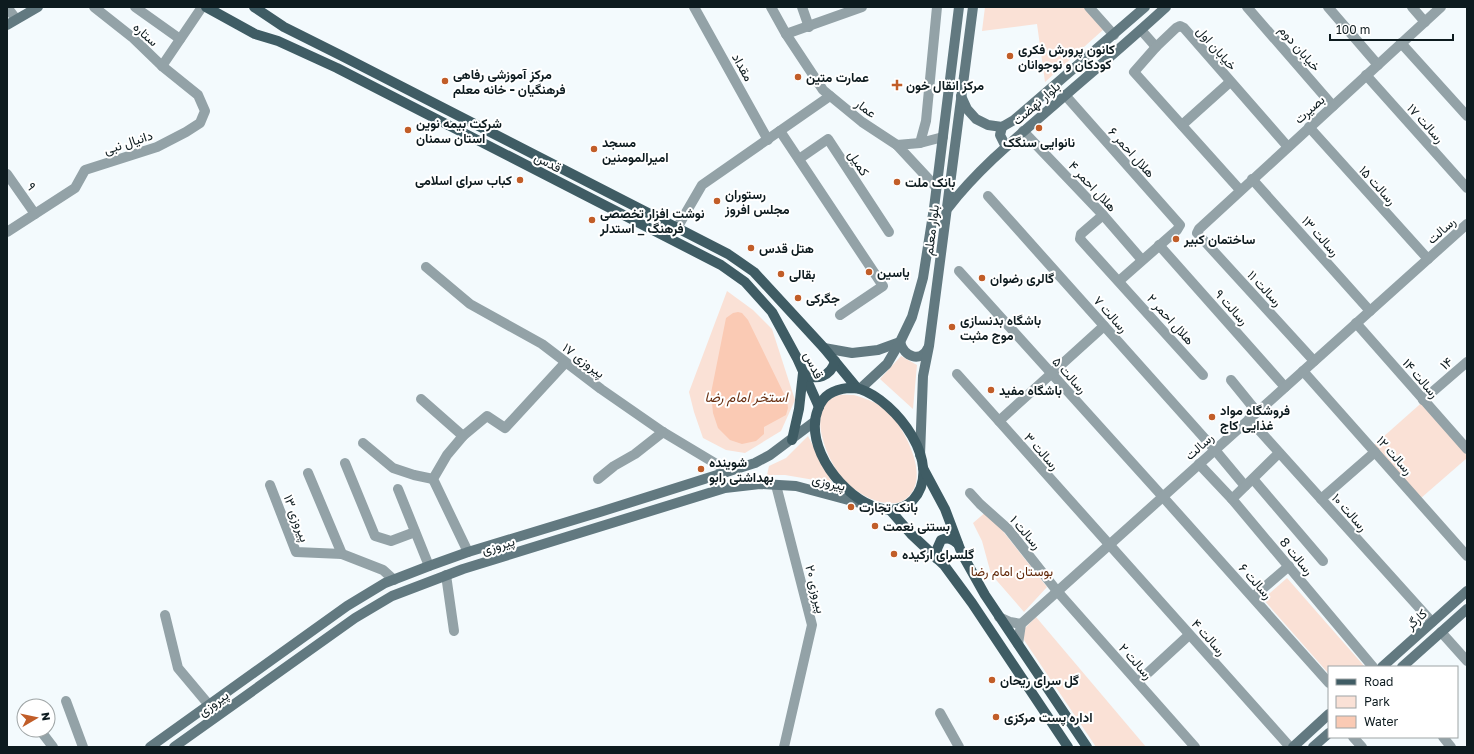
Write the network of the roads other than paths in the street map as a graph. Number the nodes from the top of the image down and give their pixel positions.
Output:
1 (7, 7) edge
2 (38, 7) edge
3 (94, 7) edge
4 (135, 7) edge
5 (202, 7) edge
6 (206, 7) edge
7 (694, 7) edge
8 (771, 7) edge
9 (802, 7) edge
10 (862, 7) edge
11 (937, 7) edge
12 (959, 7) edge
13 (973, 7) edge
14 (1089, 7) edge
15 (1145, 7) edge
16 (1166, 7) edge
17 (1247, 7) edge
18 (1328, 7) edge
19 (1412, 7) edge
20 (1441, 7) edge
21 (259, 9) edge
22 (846, 10) edge
23 (12, 22) edge
24 (1425, 22) junction
25 (809, 27) junction
26 (1141, 30) junction
27 (255, 34) junction
28 (786, 34) junction
29 (1114, 35) junction
30 (180, 39) junction
31 (1401, 44) junction
32 (1156, 47) junction
33 (1378, 65) junction
34 (162, 66) junction
35 (1366, 75) junction
36 (1230, 82) junction
37 (1065, 95) junction
38 (830, 96) junction
39 (961, 96) junction
40 (1333, 106) junction
41 (1467, 116) edge
42 (1182, 125) junction
43 (1002, 127) junction
44 (1309, 127) junction
45 (780, 131) junction
46 (1023, 131) junction
47 (942, 137) junction
48 (768, 140) junction
49 (920, 143) junction
50 (897, 145) junction
51 (1008, 145) junction
52 (1288, 147) junction
53 (799, 159) junction
54 (7, 174) edge
55 (1252, 179) junction
56 (936, 187) junction
57 (1467, 188) edge
58 (1240, 190) junction
59 (988, 196) dead end
60 (947, 210) junction
61 (35, 214) junction
62 (1103, 215) junction
63 (1467, 224) edge
64 (677, 228) junction
65 (7, 232) edge
66 (889, 232) dead end
67 (1197, 233) joint
68 (1159, 246) junction
69 (1142, 260) junction
70 (1428, 260) junction
71 (426, 267) dead end
72 (959, 271) dead end
73 (1119, 281) junction
74 (1370, 311) junction
75 (840, 315) dead end
76 (1356, 323) junction
77 (1104, 326) junction
78 (900, 342) junction
79 (929, 346) junction
80 (824, 348) junction
81 (834, 360) junction
82 (1314, 361) junction
83 (1467, 362) edge
84 (565, 363) junction
85 (1303, 371) junction
86 (803, 373) junction
87 (957, 374) dead end
88 (1052, 374) junction
89 (1203, 374) dead end
90 (1231, 380) dead end
91 (1285, 387) junction
92 (859, 389) junction
93 (421, 399) dead end
94 (1423, 400) junction
95 (819, 407) junction
96 (1258, 412) junction
97 (1249, 419) junction
98 (999, 421) junction
99 (814, 422) junction
100 (663, 432) junction
101 (463, 436) junction
102 (792, 440) junction
103 (363, 443) dead end
104 (1215, 450) junction
105 (1467, 450) edge
106 (1374, 452) junction
107 (1280, 453) junction
108 (920, 456) junction
109 (345, 463) dead end
110 (1200, 464) junction
111 (923, 468) junction
112 (728, 471) junction
113 (308, 473) dead end
114 (433, 479) junction
115 (598, 479) dead end
116 (1249, 483) junction
117 (270, 485) dead end
118 (776, 485) junction
119 (398, 489) dead end
120 (970, 493) dead end
121 (1163, 496) junction
122 (1232, 499) junction
123 (1321, 499) junction
124 (870, 505) junction
125 (890, 510) junction
126 (415, 532) junction
127 (958, 544) junction
128 (1109, 545) junction
129 (468, 552) junction
130 (342, 554) junction
131 (1467, 556) edge
132 (937, 559) junction
133 (1323, 561) dead end
134 (429, 566) junction
135 (1289, 566) junction
136 (446, 575) junction
137 (394, 580) junction
138 (1057, 591) junction
139 (1467, 591) edge
140 (1253, 597) junction
141 (1467, 609) edge
142 (166, 615) dead end
143 (999, 617) junction
144 (1432, 622) junction
145 (1021, 624) junction
146 (454, 631) dead end
147 (1442, 632) junction
148 (1189, 635) junction
149 (1018, 644) junction
150 (1467, 661) edge
151 (1372, 666) edge
152 (1383, 666) edge
153 (1403, 666) edge
154 (254, 672) junction
155 (1138, 682) junction
156 (1328, 682) edge
157 (262, 684) junction
158 (66, 701) dead end
159 (209, 705) junction
160 (940, 713) dead end
161 (1328, 715) edge
162 (1310, 732) junction
163 (1328, 734) edge
164 (46, 738) edge
165 (1354, 738) edge
166 (1444, 738) edge
167 (1316, 744) edge
168 (53, 747) edge
169 (83, 747) edge
170 (150, 747) edge
171 (174, 747) edge
172 (784, 747) edge
173 (959, 747) edge
174 (1068, 747) edge
175 (1087, 747) edge
176 (1195, 747) edge
177 (1291, 747) edge
178 (1362, 747) edge
179 (1451, 747) edge

1 - 23 street
2 - 23 main road
3 - 34 street, ستاره
4 - 30 street
5 - 30 street
6 - 27 main road, قدس
7 - 48 street, مقداد
8 - 28 street, عمار
9 - 25 street
10 - 22 street
11 - 49 street
12 - 47 main road, بلوار معلم
13 - 39 main road, بلوار معلم
14 - 29 street
15 - 29 main road, بلوار نهضت
16 - 26 main road, بلوار نهضت
17 - 40 street, خیابان دوم
18 - 33 street
19 - 24 street
20 - 24 street, بصیرت
21 - 27 main road
21 - 64 main road, قدس
22 - 25 street
24 - 31 street, بصیرت
25 - 28 street
26 - 32 street
26 - 37 main road, بلوار نهضت
27 - 86 main road, قدس
28 - 38 street, عمار
29 - 43 main road, بلوار نهضت
30 - 34 street
31 - 33 street, بصیرت
31 - 41 street
32 - 36 street, خیابان اول
32 - 42 street, خیابان اول
33 - 35 street, بصیرت
34 - 61 street, دانیال نبی
35 - 40 street, بصیرت
35 - 57 street, رسالت ۱۷
36 - 42 street
36 - 52 street, خیابان اول
37 - 46 main road, بلوار نهضت
37 - 68 street, هلال احمر ۶
38 - 45 street
38 - 50 street, عمار
39 - 43 main road, بلوار نهضت
39 - 60 main road, بلوار معلم
40 - 44 street, بصیرت
42 - 58 street, خیابان اول
43 - 51 main road
44 - 52 street, بصیرت
44 - 70 street, رسالت ۱۵
45 - 48 street
45 - 53 street
46 - 51 main road, بلوار نهضت
46 - 62 street, هلال احمر ۴
47 - 49 street
47 - 56 main road, بلوار معلم
48 - 64 street
49 - 50 street
50 - 56 street, عمار
51 - 60 main road, بلوار نهضت
52 - 55 street, بصیرت
53 - 66 street, کمیل
53 - 75 street
54 - 61 street, ۹
55 - 58 street, بصیرت
55 - 74 street, رسالت ۱۳
56 - 78 main road, بلوار معلم
58 - 67 street, بصیرت
59 - 77 street, رسالت ۷
60 - 79 main road, بلوار معلم
61 - 65 street, دانیال نبی
62 - 69 street, هلال احمر ۴
62 - 73 street, هلال احمر ۲
63 - 70 street, رسالت
64 - 80 main road, قدس
67 - 82 street, رسالت ۱۱
68 - 69 street
68 - 91 street, رسالت ۹
69 - 73 street
70 - 74 street, رسالت
71 - 84 street, پیروزی ۱۷
72 - 88 street, رسالت ۵
73 - 89 street, هلال احمر ۲
74 - 76 street, رسالت
76 - 82 street, رسالت
76 - 94 street, رسالت ۱۴
77 - 88 street
77 - 104 street, رسالت ۷
78 - 79 main road
78 - 80 main road
78 - 92 main road, بلوار معلم
79 - 108 main road, بلوار معلم
80 - 81 main road, قدس
81 - 86 main road
81 - 92 main road, قدس
82 - 85 street, رسالت
83 - 94 street, ۱۴
84 - 100 street, پیروزی ۱۷
84 - 101 street
85 - 91 street, رسالت
85 - 106 street, رسالت ۱۲
86 - 95 main road, قدس
86 - 102 main road
87 - 98 street, رسالت ۳
88 - 98 street
88 - 121 street, رسالت ۵
90 - 96 street
91 - 96 street, رسالت
92 - 95 main road
92 - 108 main road
93 - 101 street
94 - 105 street, رسالت ۱۴
95 - 99 main road
96 - 97 street, رسالت
97 - 104 street, رسالت
97 - 107 street, رسالت ۱۰
98 - 128 street, رسالت ۳
99 - 102 main road, پیروزی
99 - 124 main road
100 - 112 street, پیروزی ۱۷
100 - 115 street
101 - 114 street
102 - 112 main road, پیروزی
103 - 114 street
104 - 110 street, رسالت
104 - 116 street, رسالت ۷
106 - 123 street
106 - 131 street, رسالت ۱۲
107 - 116 street
107 - 123 street, رسالت ۱۰
108 - 111 main road
109 - 126 street
110 - 121 street, رسالت
110 - 122 street, رسالت 8
111 - 125 main road
111 - 127 main road
112 - 129 main road, پیروزی
113 - 130 street
114 - 129 street
116 - 122 street
116 - 133 street, رسالت ۷
117 - 130 street, پیروزی ۱۳
118 - 124 main road, پیروزی
118 - 136 main road, پیروزی
118 - 172 street, پیروزی ۲۰
119 - 126 street
120 - 138 street, رسالت ۱
121 - 128 street, رسالت
121 - 140 street, رسالت ۶
122 - 135 street, رسالت 8
123 - 144 street, رسالت ۱۰
124 - 125 main road
125 - 132 main road
126 - 134 street
127 - 132 main road
127 - 143 main road
128 - 138 street, رسالت
128 - 148 street, رسالت ۴
129 - 134 main road, پیروزی
130 - 137 street, پیروزی ۱۳
132 - 174 main road
134 - 137 main road, پیروزی
135 - 140 street
135 - 151 street, رسالت 8
136 - 146 street
136 - 157 main road, پیروزی
137 - 154 main road, پیروزی
138 - 145 street, رسالت
138 - 155 street, رسالت ۲
139 - 144 main road, کارگر
140 - 156 street, رسالت ۶
141 - 147 main road, کارگر
142 - 159 street
143 - 145 street
143 - 149 main road
144 - 152 main road, کارگر
145 - 149 street
147 - 150 street
147 - 153 main road, کارگر
148 - 155 street
148 - 177 street, رسالت ۴
149 - 175 main road
154 - 157 main road
154 - 159 main road, پیروزی
155 - 176 street, رسالت ۲
157 - 171 main road, پیروزی
158 - 169 street
159 - 170 main road, پیروزی
160 - 173 street
161 - 162 main road
162 - 167 main road
162 - 177 main road
163 - 167 main road
164 - 168 street
165 - 178 street
166 - 179 street

